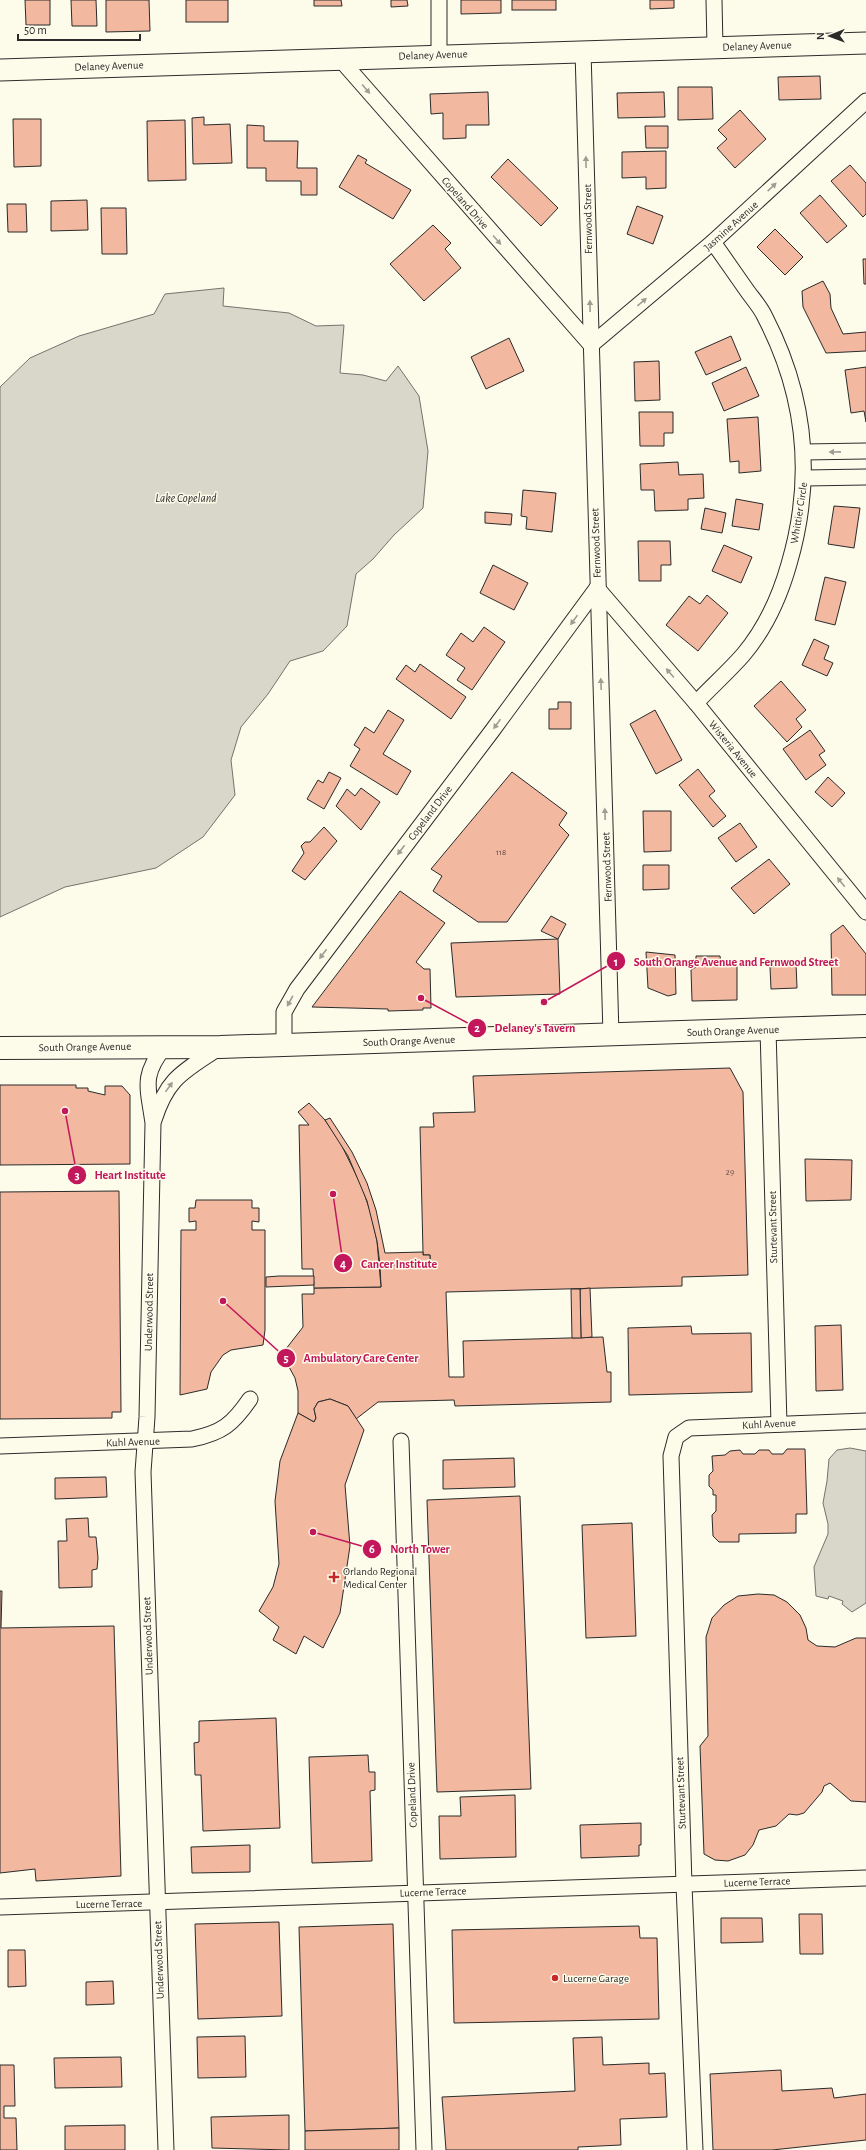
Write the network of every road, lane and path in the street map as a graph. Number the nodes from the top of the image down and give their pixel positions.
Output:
1 (438, 0) edge
2 (714, 0) edge
3 (866, 43) edge
4 (715, 47) junction
5 (583, 51) junction
6 (439, 55) junction
7 (340, 59) junction
8 (0, 70) edge
9 (866, 101) edge
10 (713, 242) junction
11 (591, 345) junction
12 (866, 451) edge
13 (804, 452) junction
14 (866, 477) edge
15 (805, 478) junction
16 (597, 588) junction
17 (696, 702) junction
18 (866, 912) edge
19 (866, 1026) edge
20 (768, 1030) junction
21 (611, 1035) junction
22 (284, 1045) junction
23 (165, 1046) junction
24 (220, 1047) junction
25 (0, 1048) edge
26 (153, 1122) junction
27 (250, 1399) dead end
28 (866, 1421) edge
29 (779, 1424) junction
30 (676, 1437) joint
31 (401, 1441) dead end
32 (145, 1442) junction
33 (0, 1446) edge
34 (866, 1878) edge
35 (684, 1885) junction
36 (416, 1893) junction
37 (156, 1902) junction
38 (0, 1907) edge
39 (166, 2150) edge
40 (424, 2150) edge
41 (694, 2150) edge

1 - 6 street
2 - 4 street
3 - 4 street, Delaney Avenue
4 - 5 street, Delaney Avenue
5 - 6 street, Delaney Avenue
11 -> 5 street, Fernwood Street
6 - 7 street, Delaney Avenue
7 - 8 street, Delaney Avenue
7 -> 11 street, Copeland Drive
10 -> 9 street, Jasmine Avenue
11 -> 10 street, Jasmine Avenue
10 - 13 street, Whittier Circle
11 - 16 street, Fernwood Street
12 -> 13 street
13 - 15 street, Whittier Circle
14 - 15 street
15 - 17 street, Whittier Circle
17 -> 16 street, Wisteria Avenue
21 -> 16 street, Fernwood Street
16 -> 22 street, Copeland Drive
18 -> 17 street, Wisteria Avenue
19 - 20 main road, South Orange Avenue
20 - 21 main road, South Orange Avenue
20 - 29 street, Sturtevant Street
21 - 22 main road, South Orange Avenue
22 - 24 main road, South Orange Avenue
23 - 24 main road, South Orange Avenue
23 - 25 main road, South Orange Avenue
23 - 26 street, Underwood Street
26 -> 24 street, Underwood Street
26 - 32 street, Underwood Street
27 - 32 street, Kuhl Avenue
28 - 29 street, Kuhl Avenue
29 - 30 street, Kuhl Avenue
30 - 35 street, Sturtevant Street
31 - 36 street, Copeland Drive
32 - 33 street, Kuhl Avenue
32 - 37 street, Underwood Street
34 - 35 street, Lucerne Terrace
35 - 36 street, Lucerne Terrace
35 - 41 street, Sturtevant Street
36 - 37 street, Lucerne Terrace
36 - 40 street, Copeland Drive
37 - 38 street, Lucerne Terrace
37 - 39 street, Underwood Street

